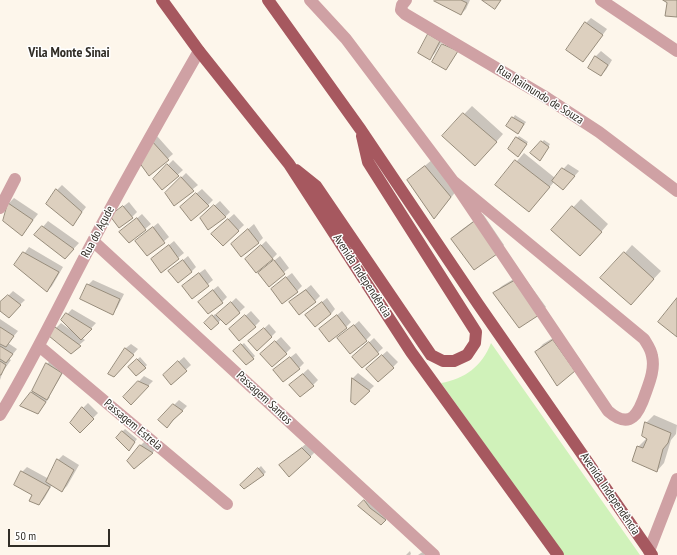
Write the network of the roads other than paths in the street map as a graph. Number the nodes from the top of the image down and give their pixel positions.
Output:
1 (162, 0) edge
2 (268, 0) edge
3 (310, 0) edge
4 (601, 0) edge
5 (404, 3) edge
6 (199, 51) junction
7 (677, 51) edge
8 (361, 130) junction
9 (289, 164) junction
10 (15, 179) dead end
11 (453, 181) junction
12 (677, 190) edge
13 (0, 208) edge
14 (93, 240) junction
15 (39, 346) junction
16 (0, 413) edge
17 (677, 478) edge
18 (673, 503) edge
19 (227, 504) dead end
20 (650, 553) edge
21 (434, 555) edge
22 (558, 555) edge

1 - 6 main road, Avenida Independência
2 - 8 main road, Avenida Independência
3 - 11 street
4 - 7 street
5 - 12 street, Rua Raimundo de Souza
6 - 9 main road, Avenida Independência
6 - 14 street, Rua do Açude
8 - 9 main road
8 - 20 main road, Avenida Independência
9 - 22 main road, Avenida Independência
10 - 13 street
11 - 11 street
14 - 15 street, Rua do Açude
14 - 21 street, Passagem Santos
15 - 16 street, Rua do Açude
15 - 19 street, Passagem Estrela
17 - 18 street
18 - 20 street

